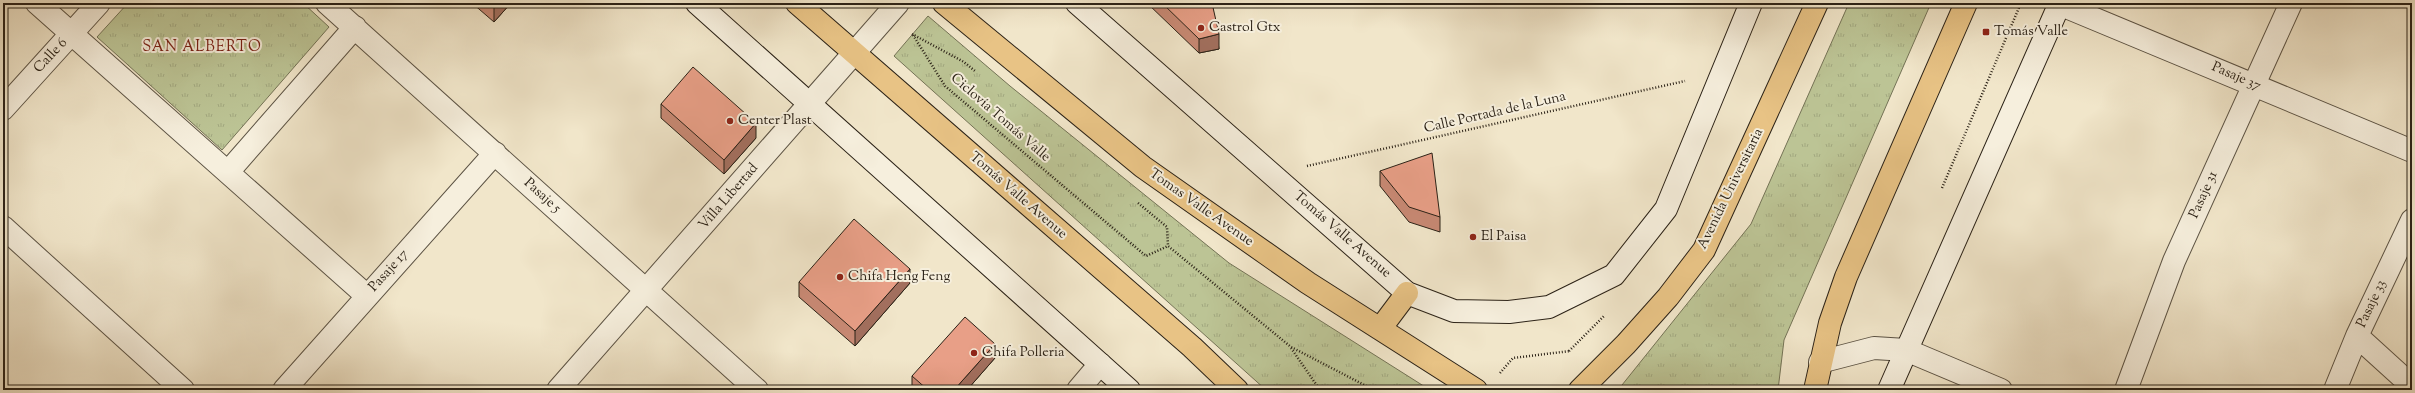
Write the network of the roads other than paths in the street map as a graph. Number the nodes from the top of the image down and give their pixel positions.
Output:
1 (37, 3) edge
2 (99, 3) edge
3 (327, 3) edge
4 (697, 3) edge
5 (797, 3) edge
6 (898, 3) edge
7 (944, 3) edge
8 (1078, 3) edge
9 (1751, 3) edge
10 (1817, 3) edge
11 (1966, 3) edge
12 (2291, 3) edge
13 (2060, 4) edge
14 (355, 28) junction
15 (72, 34) junction
16 (853, 54) junction
17 (2254, 85) junction
18 (811, 103) junction
19 (3, 109) edge
20 (2412, 151) edge
21 (495, 153) junction
22 (228, 172) junction
23 (2412, 220) edge
24 (3, 227) edge
25 (646, 290) junction
26 (1407, 293) junction
27 (367, 296) junction
28 (1380, 329) junction
29 (2357, 336) junction
30 (1906, 350) junction
31 (1820, 362) junction
32 (1100, 364) junction
33 (2412, 386) edge
34 (183, 390) edge
35 (284, 390) edge
36 (558, 390) edge
37 (757, 390) edge
38 (1078, 390) edge
39 (1129, 390) edge
40 (1237, 390) edge
41 (1476, 390) edge
42 (1580, 390) edge
43 (1815, 390) edge
44 (1889, 390) edge
45 (2000, 390) edge
46 (2126, 390) edge
47 (2335, 390) edge

1 - 15 street
2 - 15 street, Calle 6
3 - 14 street, Pasaje 5
4 - 18 street
5 - 16 main road, Tomás Valle Avenue
6 - 16 street, Villa Libertad
7 - 28 main road, Tomas Valle Avenue
8 - 26 street, Tomás Valle Avenue
9 - 26 street, Tomás Valle Avenue
10 - 42 main road, Avenida Universitaria
11 - 31 main road
12 - 17 street, Pasaje 31
13 - 17 street, Pasaje 37
13 - 30 street
14 - 21 street, Pasaje 5
14 - 22 street
15 - 19 street, Calle 6
15 - 22 street
16 - 18 street, Villa Libertad
16 - 40 main road, Tomás Valle Avenue
17 - 20 street, Pasaje 37
17 - 46 street, Pasaje 31
18 - 25 street, Villa Libertad
18 - 32 street
21 - 25 street, Pasaje 5
21 - 27 street, Pasaje 17
22 - 27 street
23 - 29 street, Pasaje 33
24 - 34 street
25 - 36 street, Villa Libertad
25 - 37 street, Pasaje 5
26 - 28 main road
27 - 35 street, Pasaje 17
28 - 41 main road, Tomas Valle Avenue
29 - 33 street
29 - 47 street, Pasaje 33
30 - 31 street
30 - 44 street
30 - 45 street
31 - 43 main road
32 - 38 street
32 - 39 street

